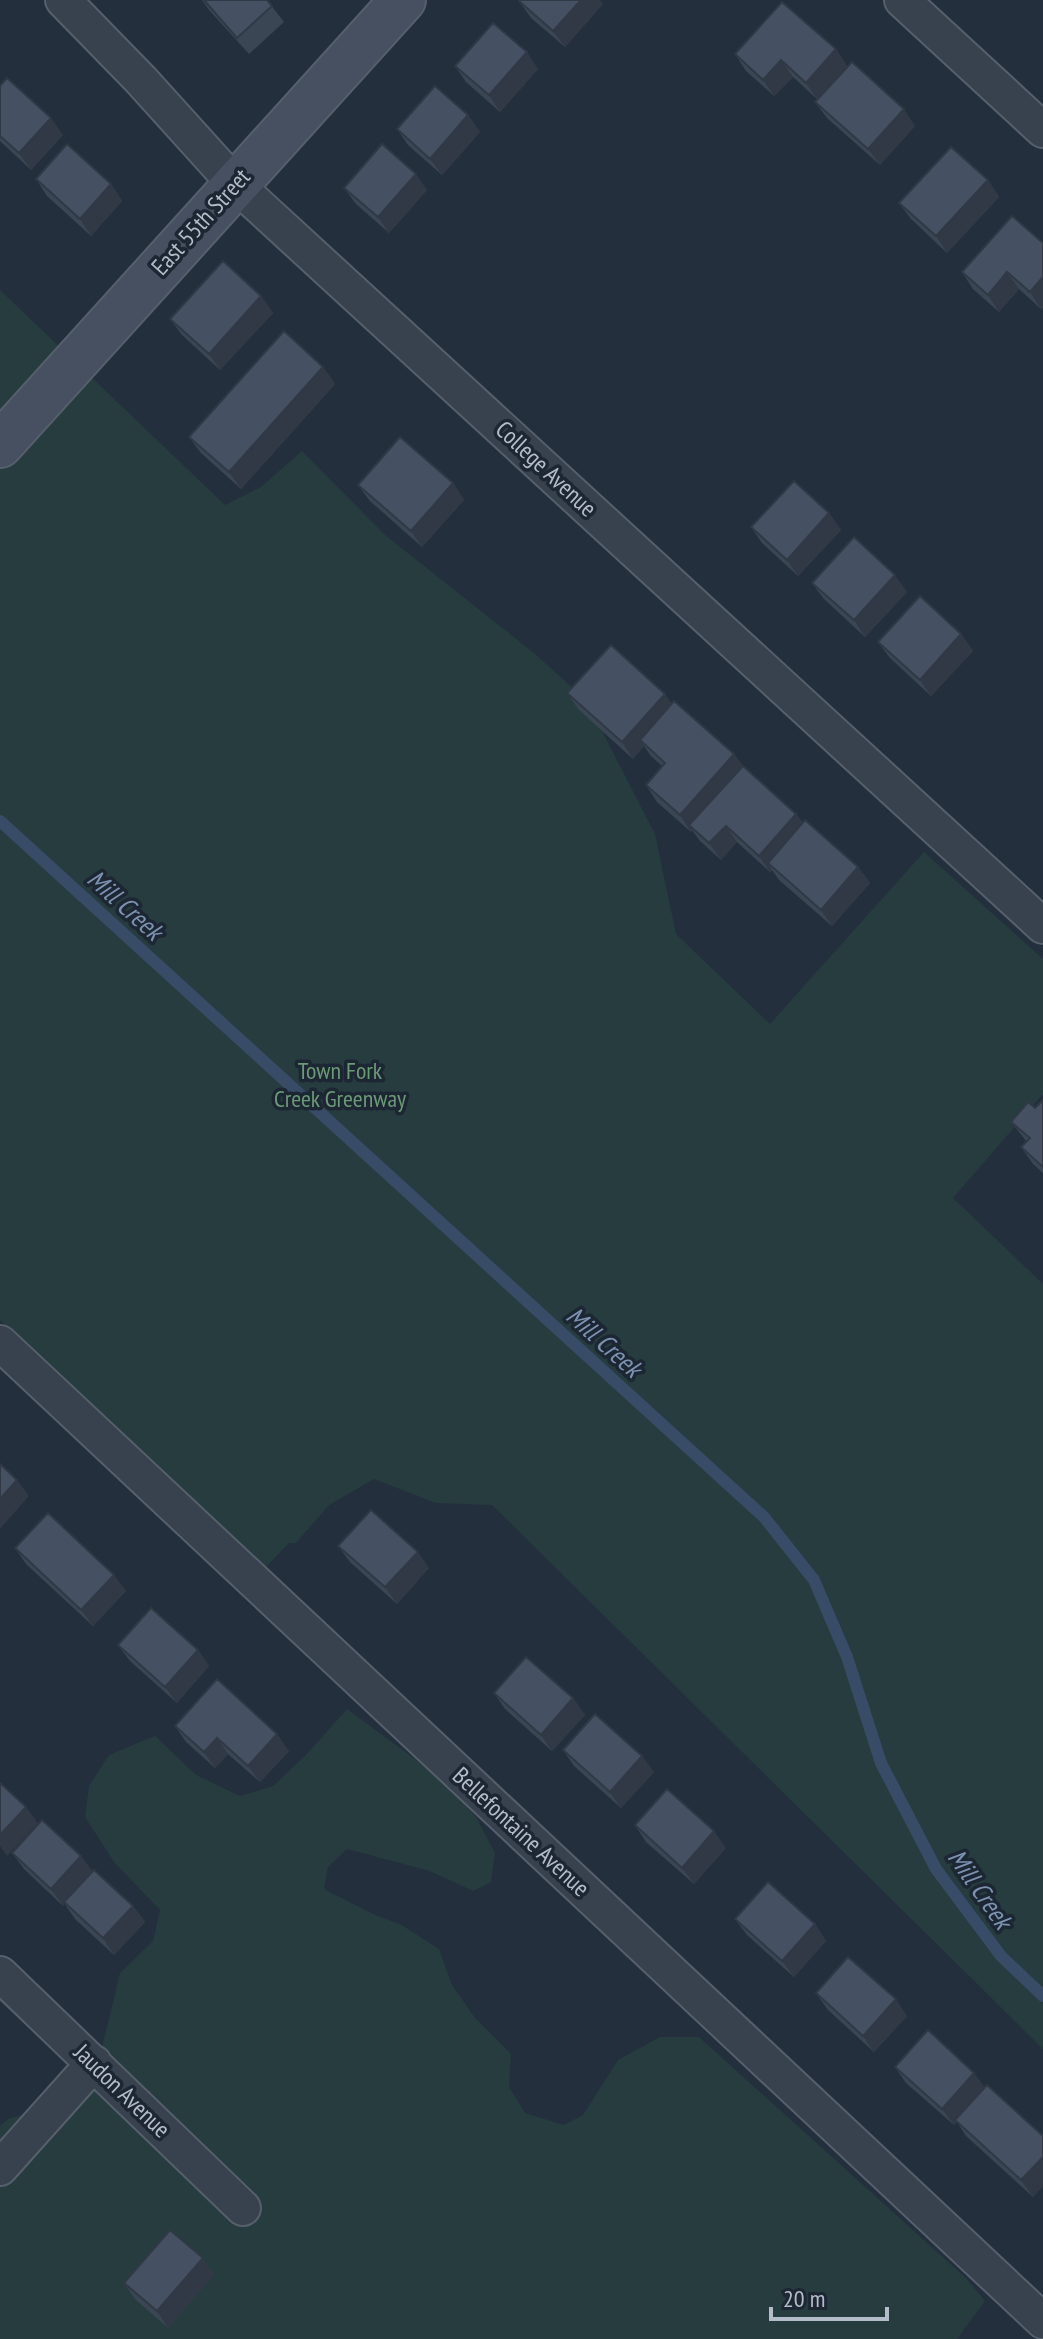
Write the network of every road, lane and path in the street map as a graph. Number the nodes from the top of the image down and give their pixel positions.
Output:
1 (63, 0) edge
2 (403, 0) edge
3 (902, 0) edge
4 (1043, 130) edge
5 (235, 184) junction
6 (0, 445) edge
7 (1043, 926) edge
8 (0, 1343) edge
9 (0, 1974) edge
10 (94, 2063) junction
11 (0, 2168) edge
12 (243, 2208) dead end
13 (1043, 2321) edge

1 - 5 street, College Avenue
2 - 5 main road, East 55th Street
3 - 4 street
5 - 6 main road, East 55th Street
5 - 7 street, College Avenue
8 - 13 street, Bellefontaine Avenue
9 - 10 street, Jaudon Avenue
10 - 11 street
10 - 12 street, Jaudon Avenue

